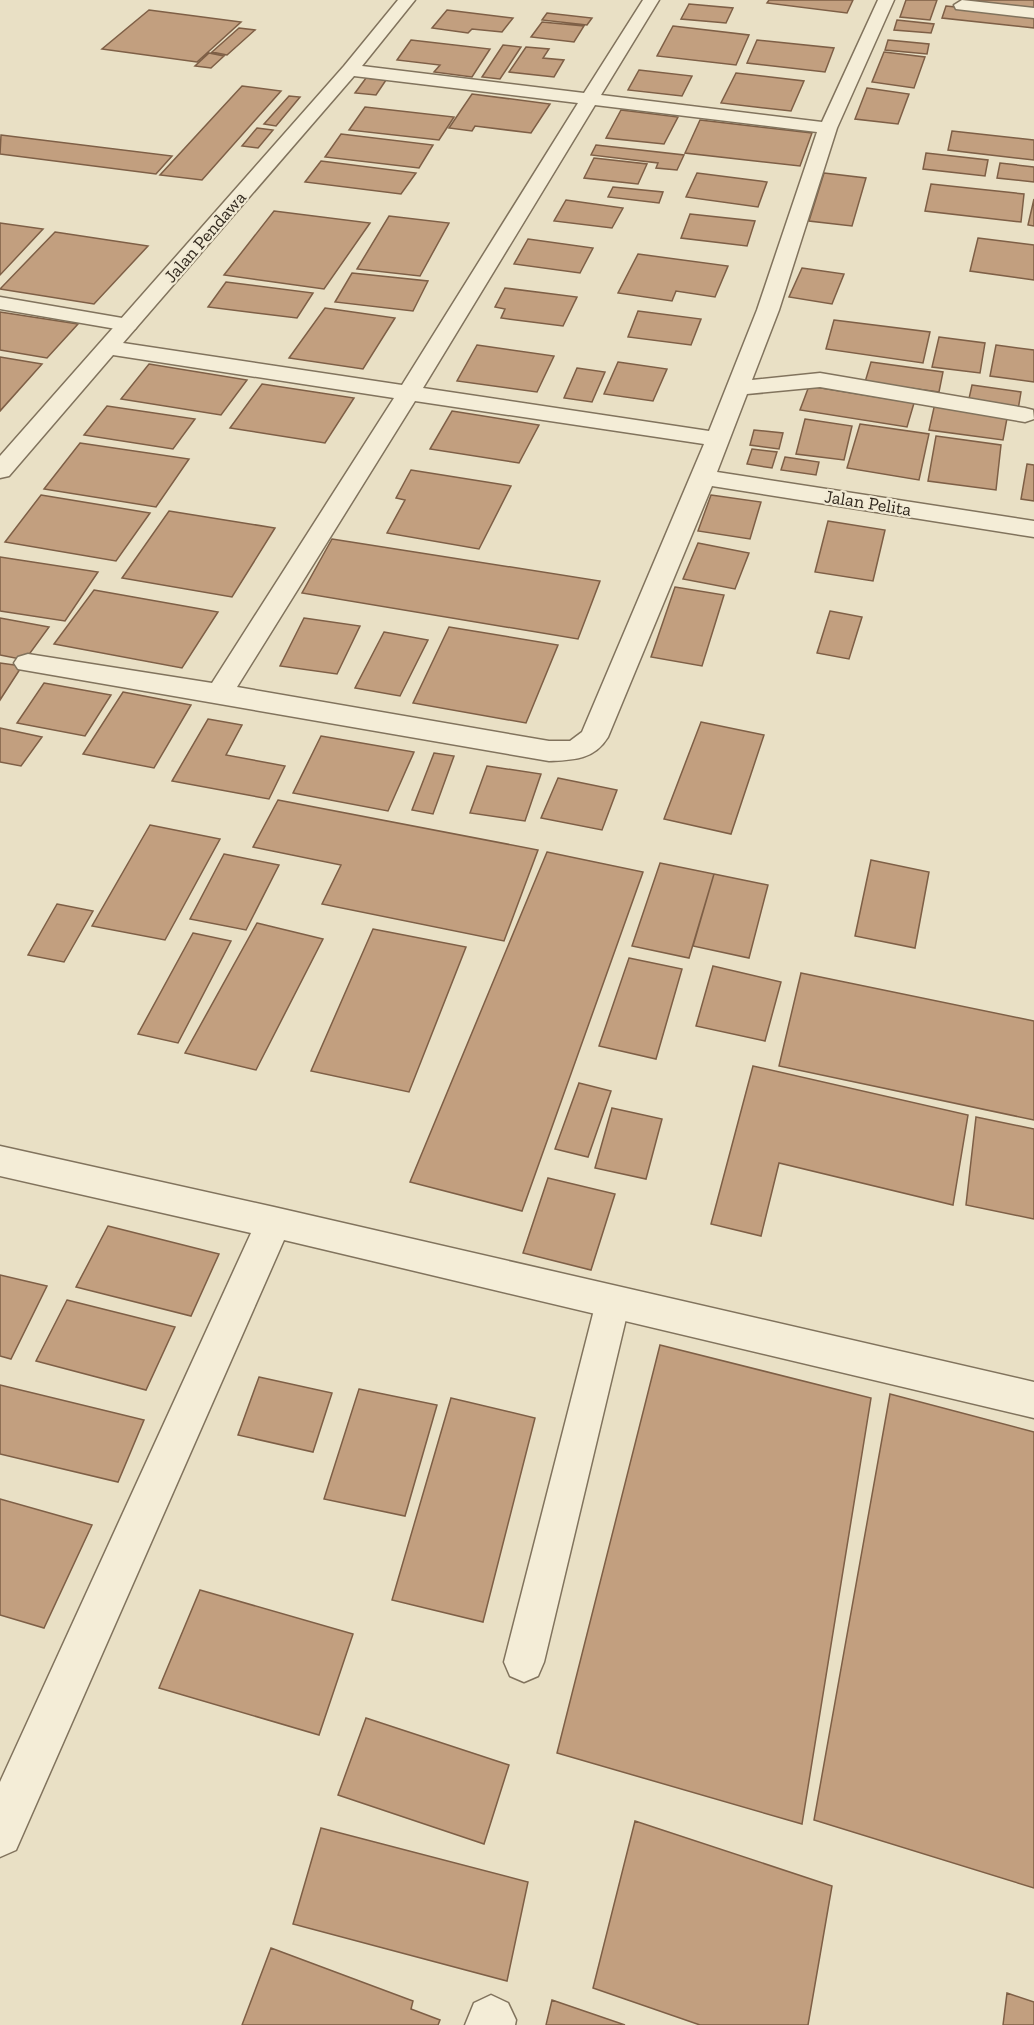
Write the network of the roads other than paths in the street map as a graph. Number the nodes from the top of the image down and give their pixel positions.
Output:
1 (407, 0) edge
2 (651, 0) edge
3 (886, 0) edge
4 (962, 5) dead end
5 (1034, 13) edge
6 (350, 70) junction
7 (591, 98) junction
8 (828, 128) junction
9 (0, 303) edge
10 (128, 325) junction
11 (109, 348) junction
12 (736, 388) junction
13 (409, 392) junction
14 (1024, 415) dead end
15 (716, 439) junction
16 (0, 471) edge
17 (703, 477) junction
18 (1034, 529) edge
19 (28, 663) dead end
20 (219, 693) junction
21 (0, 1161) edge
22 (274, 1222) junction
23 (613, 1302) junction
24 (1034, 1400) edge
25 (524, 1662) dead end
26 (0, 1834) edge

1 - 6 street, Jalan Pendawa
2 - 7 street
3 - 8 street
4 - 5 street
6 - 7 street
6 - 10 street, Jalan Pendawa
7 - 8 street
7 - 13 street
8 - 12 street
9 - 10 lane
10 - 11 street, Jalan Pendawa
11 - 13 street
11 - 16 street, Jalan Pendawa
12 - 14 street
12 - 15 street
13 - 15 street
13 - 20 street
15 - 17 street
17 - 18 street, Jalan Pelita
17 - 20 street
19 - 20 street
21 - 22 street
22 - 23 street
22 - 26 street
23 - 24 street
23 - 25 lane

